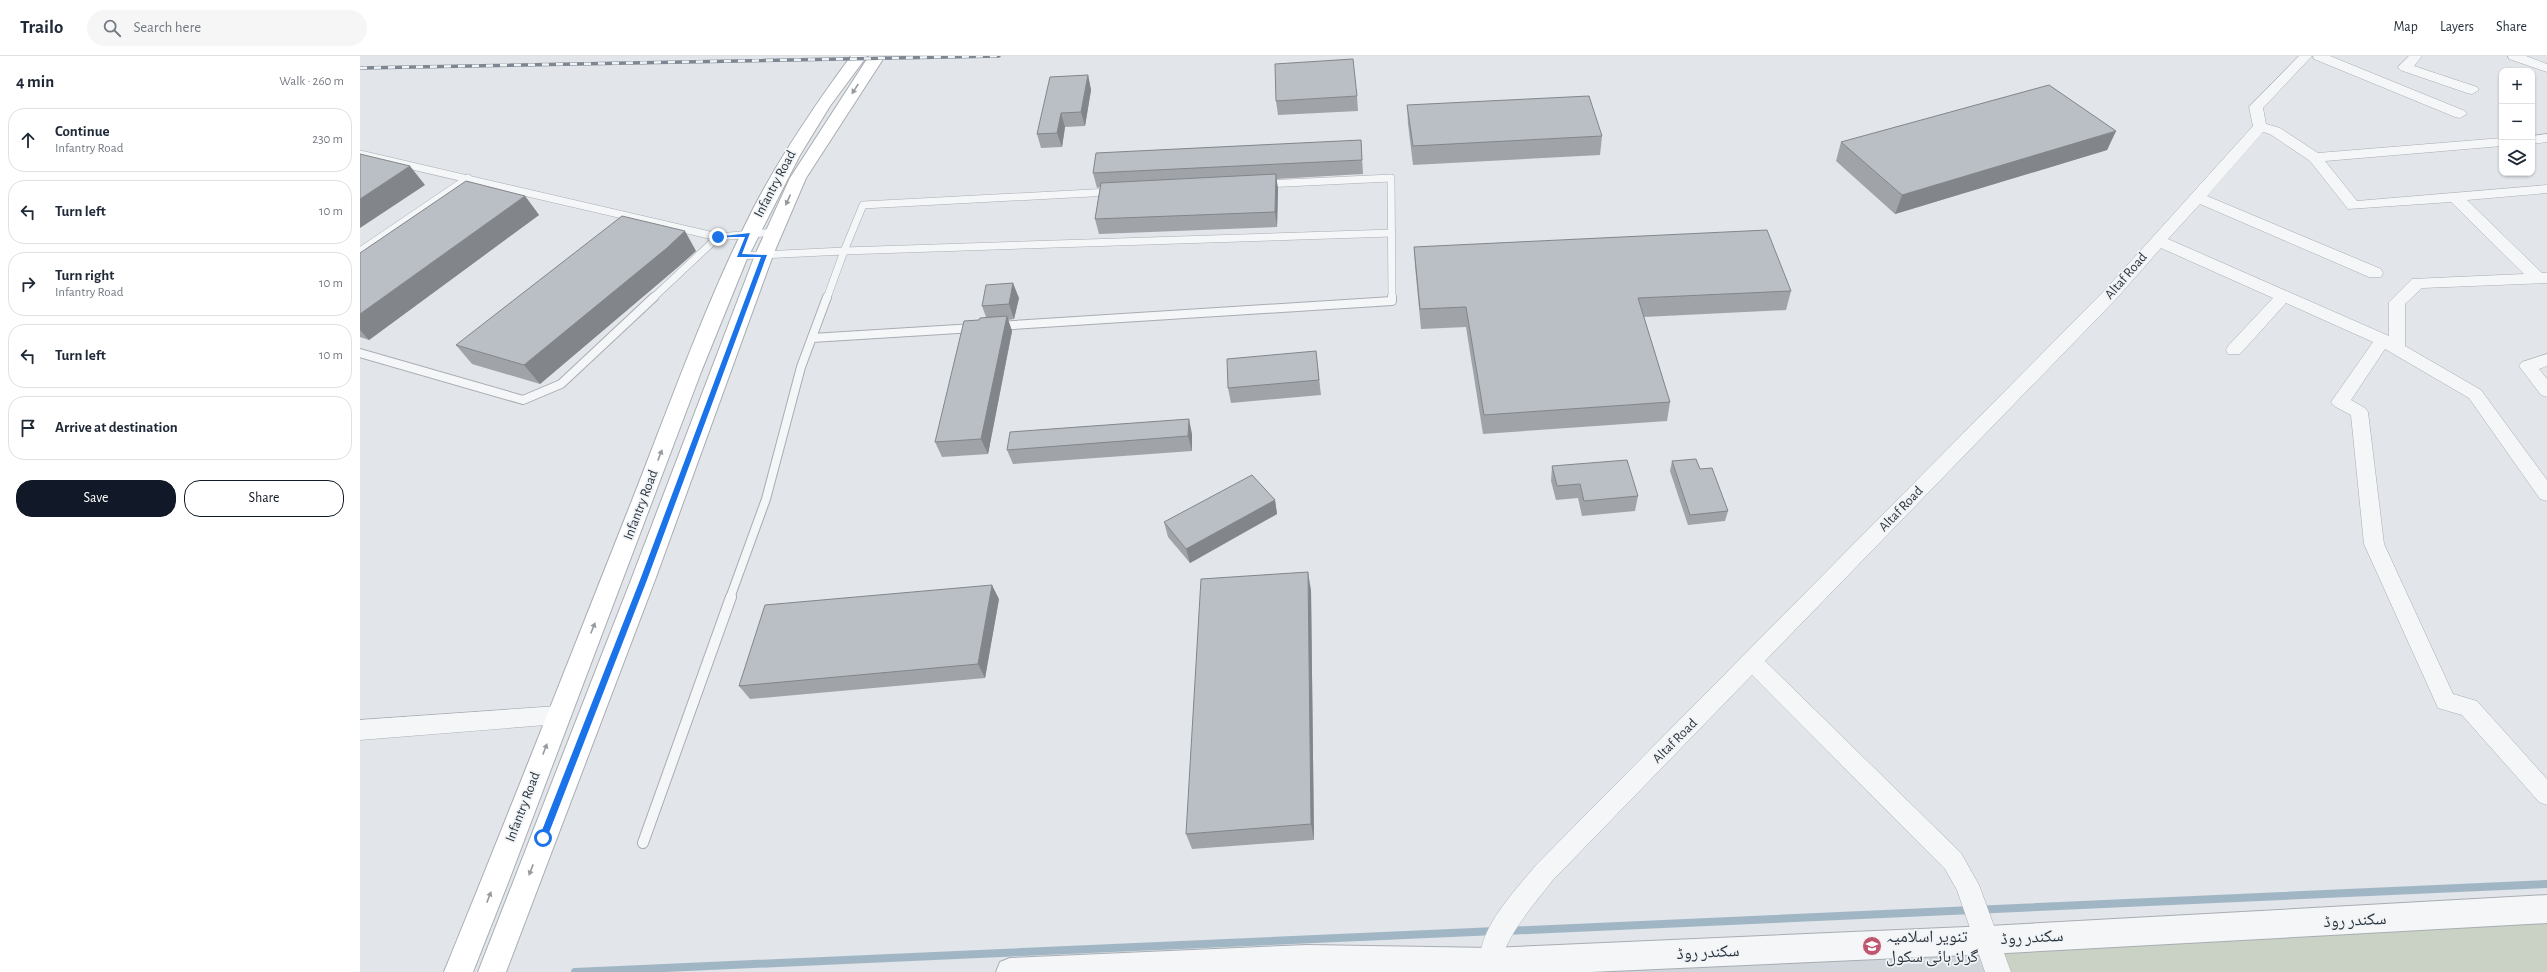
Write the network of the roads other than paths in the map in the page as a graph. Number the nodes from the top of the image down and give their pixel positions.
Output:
1 (859, 56) edge
2 (877, 56) edge
3 (2306, 56) edge
4 (2319, 56) edge
5 (2416, 56) edge
6 (2514, 56) edge
7 (2547, 68) edge
8 (2472, 90) dead end
9 (2460, 114) dead end
10 (2260, 127) junction
11 (2547, 138) edge
12 (2535, 140) edge
13 (2499, 142) edge
14 (360, 154) edge
15 (2315, 158) junction
16 (468, 178) junction
17 (1257, 184) edge
18 (2547, 189) edge
19 (1115, 192) edge
20 (2198, 197) junction
21 (2455, 197) junction
22 (774, 232) junction
23 (1392, 233) junction
24 (748, 235) junction
25 (718, 237) junction
26 (2157, 240) junction
27 (360, 251) edge
28 (844, 251) junction
29 (764, 255) junction
30 (739, 256) junction
31 (2375, 273) dead end
32 (2543, 279) edge
33 (2283, 297) junction
34 (812, 338) junction
35 (2390, 344) junction
36 (2234, 350) dead end
37 (360, 353) edge
38 (2547, 360) edge
39 (2547, 391) edge
40 (2547, 494) edge
41 (1752, 662) junction
42 (558, 716) junction
43 (360, 730) edge
44 (2547, 795) edge
45 (543, 838) junction
46 (510, 841) junction
47 (643, 843) dead end
48 (2547, 909) edge
49 (1989, 940) junction
50 (1493, 954) junction
51 (1452, 967) edge
52 (458, 972) edge
53 (492, 972) edge
54 (1010, 972) edge
55 (1998, 972) edge

1 - 24 main road, Infantry Road
2 -> 22 main road, Infantry Road
3 - 10 street
4 - 9 street
5 - 8 street
6 - 7 street
10 - 15 street
10 - 20 street, Altaf Road
11 - 12 street
13 - 15 street
14 - 16 lane
15 - 21 street
16 - 25 lane
16 - 27 lane
17 - 23 lane
18 - 21 street
19 - 28 lane
20 - 26 street, Altaf Road
20 - 31 street
21 - 32 street
22 - 24 lane
22 - 29 main road, Infantry Road
23 - 28 lane
23 - 34 lane
24 - 25 lane
24 - 30 main road, Infantry Road
25 - 37 lane
26 - 33 street
26 - 41 street, Altaf Road
28 - 29 lane
28 - 34 lane
29 - 30 lane
29 - 45 main road, Infantry Road
42 -> 30 main road, Infantry Road
32 - 35 street
33 - 35 street
33 - 36 street
34 - 47 lane
35 - 40 street
35 - 44 street
38 - 39 street
41 - 49 street
41 - 50 street, Altaf Road
42 - 43 street
46 -> 42 main road, Infantry Road
45 - 46 main road
45 -> 53 main road, Infantry Road
52 -> 46 main road, Infantry Road
48 - 49 street, سکندر روڈ
49 - 50 street, سکندر روڈ
49 - 55 street
50 - 51 street, سکندر روڈ
51 - 54 street, سکندر روڈ

